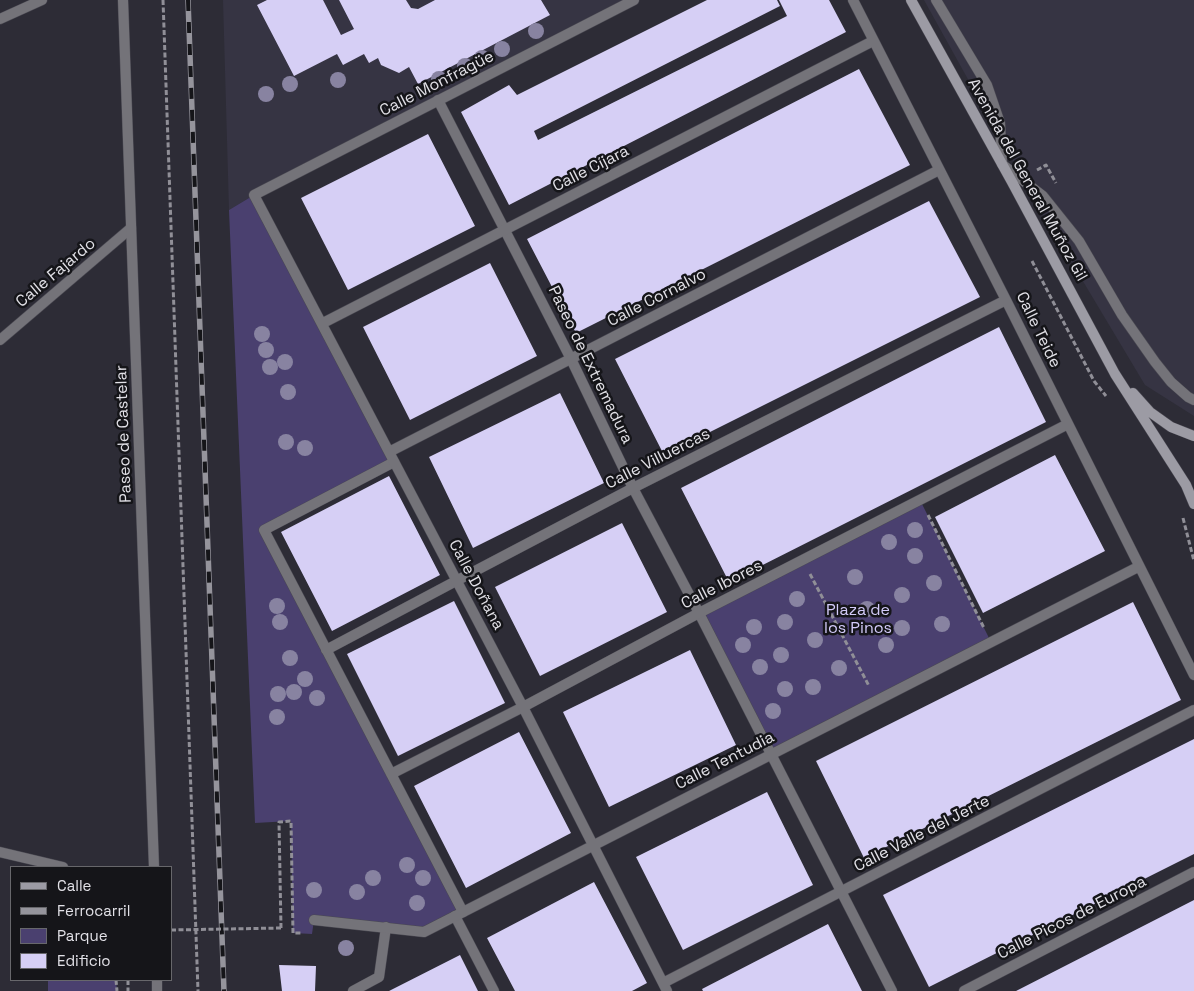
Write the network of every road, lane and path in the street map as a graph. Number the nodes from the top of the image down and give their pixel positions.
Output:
1 (42, 0) edge
2 (123, 0) edge
3 (163, 0) edge
4 (634, 0) edge
5 (852, 0) edge
6 (911, 0) edge
7 (936, 0) edge
8 (0, 19) edge
9 (873, 41) junction
10 (438, 100) junction
11 (1002, 164) junction
12 (939, 170) junction
13 (254, 195) joint
14 (131, 228) junction
15 (504, 230) junction
16 (1006, 300) junction
17 (323, 323) junction
18 (0, 340) edge
19 (571, 359) junction
20 (1115, 374) junction
21 (1194, 400) edge
22 (1068, 424) junction
23 (1194, 436) edge
24 (389, 452) junction
25 (394, 462) junction
26 (633, 488) junction
27 (920, 500) junction
28 (1194, 504) edge
29 (803, 560) junction
30 (1138, 567) junction
31 (456, 581) junction
32 (699, 614) junction
33 (991, 642) junction
34 (326, 650) junction
35 (1194, 675) edge
36 (876, 700) junction
37 (523, 707) junction
38 (1194, 710) edge
39 (772, 754) junction
40 (391, 774) junction
41 (592, 846) junction
42 (0, 852) edge
43 (59, 866) edge
44 (154, 866) edge
45 (1194, 872) edge
46 (841, 892) junction
47 (459, 914) junction
48 (314, 920) joint
49 (386, 928) junction
50 (172, 930) edge
51 (663, 988) edge
52 (198, 991) edge
53 (353, 991) edge
54 (494, 991) edge
55 (892, 991) edge
56 (964, 991) edge

1 - 8 street
2 - 14 street, Paseo de Castelar
3 - 52 path
4 - 10 street, Calle Monfragüe
5 - 9 street, Calle Teide
6 - 11 main road, Avenida del General Muñoz Gil
7 - 11 street
9 - 12 street, Calle Teide
9 - 15 street, Calle Cíjara
10 - 13 street, Calle Monfragüe
10 - 15 street, Paseo de Extremadura
11 - 20 main road, Avenida del General Muñoz Gil
11 - 21 street
12 - 16 street, Calle Teide
12 - 19 street, Calle Cornalvo
13 - 17 street, Calle Doñana
14 - 18 street, Calle Fajardo
14 - 44 street, Paseo de Castelar
15 - 17 street, Calle Cíjara
15 - 19 street, Paseo de Extremadura
16 - 22 street, Calle Teide
16 - 26 street, Calle Villuercas
17 - 24 street, Calle Doñana
19 - 24 street, Calle Cornalvo
19 - 26 street, Paseo de Extremadura
20 - 23 main road
20 - 28 main road
22 - 27 street, Calle Ibores
22 - 30 street, Calle Teide
24 - 25 street, Calle Doñana
25 - 31 street, Calle Doñana
25 - 34 street
26 - 31 street, Calle Villuercas
26 - 32 street, Paseo de Extremadura
27 - 29 street, Calle Ibores
27 - 33 path
29 - 32 street, Calle Ibores
29 - 36 path
30 - 33 street, Calle Tentudia
30 - 35 street, Calle Teide
31 - 34 street, Calle Villuercas
31 - 37 street, Calle Doñana
32 - 37 street, Calle Ibores
32 - 39 street, Paseo de Extremadura
33 - 36 street, Calle Tentudia
34 - 40 street
36 - 39 street, Calle Tentudia
37 - 40 street, Calle Ibores
37 - 41 street, Calle Doñana
38 - 46 street, Calle Valle del Jerte
39 - 41 street, Calle Tentudia
39 - 46 street, Paseo de Extremadura
40 - 47 street
41 - 47 street, Calle Tentudia
41 - 51 street, Calle Doñana
42 - 43 street
45 - 56 street, Calle Picos de Europa
46 - 51 street, Calle Valle del Jerte
46 - 55 street, Paseo de Extremadura
47 - 49 street, Calle Tentudia
47 - 54 street
48 - 49 street, Calle Tentudia
48 - 50 path, bridge
49 - 53 street

